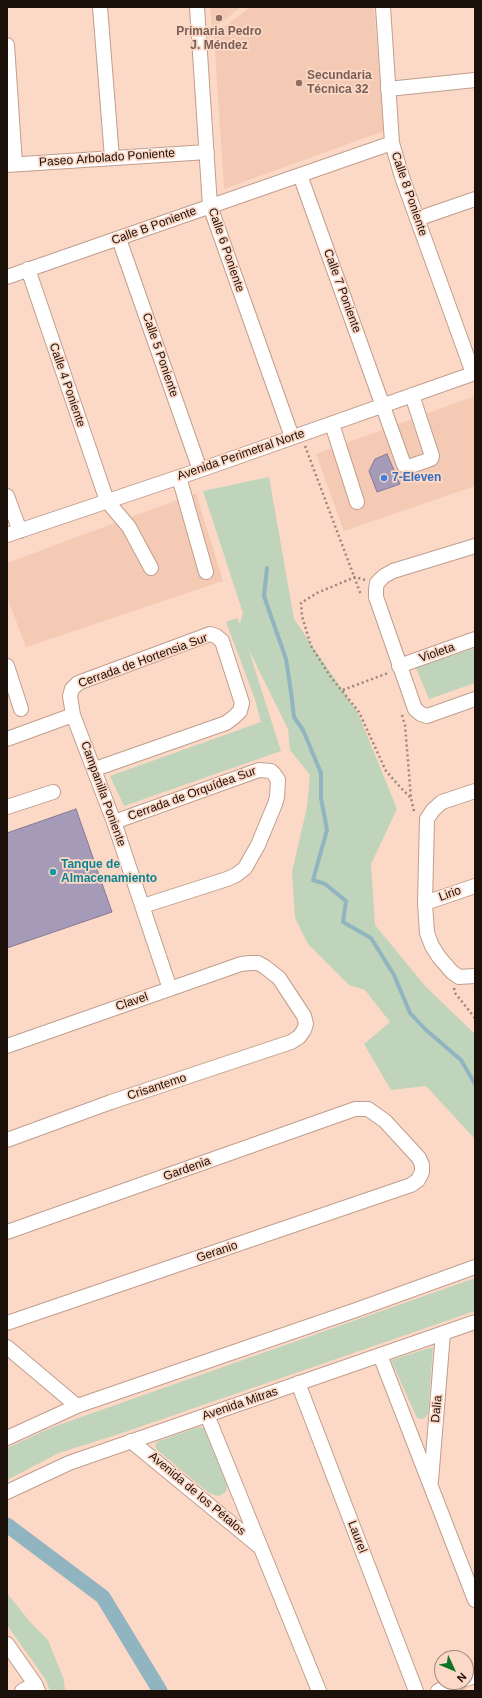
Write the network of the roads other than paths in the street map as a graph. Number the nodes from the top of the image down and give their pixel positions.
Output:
1 (100, 7) edge
2 (197, 7) edge
3 (383, 7) edge
4 (7, 45) edge
5 (475, 80) edge
6 (388, 89) junction
7 (392, 144) junction
8 (207, 152) junction
9 (112, 158) junction
10 (11, 164) edge
11 (300, 176) junction
12 (475, 199) edge
13 (210, 206) junction
14 (417, 219) junction
15 (119, 239) junction
16 (28, 269) junction
17 (7, 277) edge
18 (474, 373) edge
19 (412, 396) junction
20 (383, 406) junction
21 (332, 424) junction
22 (297, 436) junction
23 (200, 470) junction
24 (179, 477) junction
25 (7, 496) edge
26 (107, 501) junction
27 (357, 502) dead end
28 (13, 533) edge
29 (475, 546) edge
30 (151, 568) dead end
31 (206, 572) dead end
32 (475, 639) edge
33 (7, 666) edge
34 (393, 666) junction
35 (72, 689) joint
36 (475, 699) edge
37 (22, 709) dead end
38 (73, 715) junction
39 (7, 739) edge
40 (95, 769) junction
41 (475, 791) edge
42 (53, 792) dead end
43 (7, 807) edge
44 (114, 822) junction
45 (475, 886) edge
46 (425, 903) junction
47 (142, 906) junction
48 (475, 976) edge
49 (170, 989) junction
50 (304, 1030) joint
51 (7, 1046) edge
52 (368, 1109) joint
53 (7, 1140) edge
54 (7, 1232) edge
55 (475, 1267) edge
56 (475, 1322) edge
57 (7, 1323) edge
58 (443, 1333) junction
59 (7, 1347) edge
60 (380, 1355) junction
61 (298, 1383) junction
62 (77, 1406) junction
63 (207, 1415) junction
64 (7, 1438) edge
65 (131, 1441) junction
66 (430, 1486) junction
67 (7, 1492) edge
68 (262, 1548) junction
69 (475, 1600) edge
70 (7, 1644) edge
71 (37, 1688) edge
72 (22, 1691) edge
73 (319, 1691) edge
74 (416, 1691) edge

1 - 9 street
2 - 8 street, Calle 6 Poniente
3 - 6 street, Calle 8 Poniente
4 - 10 street
5 - 6 street
6 - 7 street, Calle 8 Poniente
7 - 11 street, Calle B Poniente
7 - 14 street, Calle 8 Poniente
8 - 9 street, Paseo Arbolado Poniente
8 - 13 street, Calle 6 Poniente
9 - 10 street, Paseo Arbolado Poniente
11 - 13 street, Calle B Poniente
11 - 20 street, Calle 7 Poniente
12 - 14 street
13 - 15 street, Calle B Poniente
13 - 22 street, Calle 6 Poniente
14 - 18 street, Calle 8 Poniente
15 - 16 street, Calle B Poniente
15 - 23 street, Calle 5 Poniente
16 - 17 street, Calle B Poniente
16 - 26 street, Calle 4 Poniente
18 - 19 street, Avenida Perimetral Norte
19 - 20 street, Avenida Perimetral Norte
19 - 20 street, Calle 7 Poniente
20 - 21 street, Avenida Perimetral Norte
21 - 22 street, Avenida Perimetral Norte
21 - 27 street
22 - 23 street, Avenida Perimetral Norte
23 - 24 street, Avenida Perimetral Norte
24 - 26 street, Avenida Perimetral Norte
24 - 31 street
25 - 28 street
26 - 28 street, Avenida Perimetral Norte
26 - 30 street
29 - 34 street
32 - 34 street, Violeta
33 - 37 street
34 - 36 street
35 - 38 street, Campanilla Poniente
35 - 40 street, Cerrada de Hortensia Sur
38 - 39 street
38 - 40 street, Campanilla Poniente
40 - 44 street, Campanilla Poniente
41 - 46 street
42 - 43 street
44 - 47 street, Campanilla Poniente
44 - 47 street, Cerrada de Orquídea Sur
45 - 46 street, Lirio
46 - 48 street
47 - 49 street, Campanilla Poniente
49 - 50 street, Clavel
49 - 51 street, Clavel
50 - 53 street, Crisantemo
52 - 54 street, Gardenia
52 - 57 street, Geranio
55 - 62 street
56 - 58 street, Avenida Mitras
58 - 60 street, Avenida Mitras
58 - 66 street, Dalia
59 - 62 street
60 - 61 street, Avenida Mitras
60 - 66 street, Dalia
61 - 63 street, Avenida Mitras
61 - 74 street, Laurel
62 - 64 street
63 - 65 street, Avenida Mitras
63 - 68 street, Avenida de los Pétalos
65 - 67 street, Avenida Mitras
65 - 68 street, Avenida de los Pétalos
66 - 69 street, Dalia
68 - 73 street, Avenida de los Pétalos
70 - 71 street
71 - 72 street

